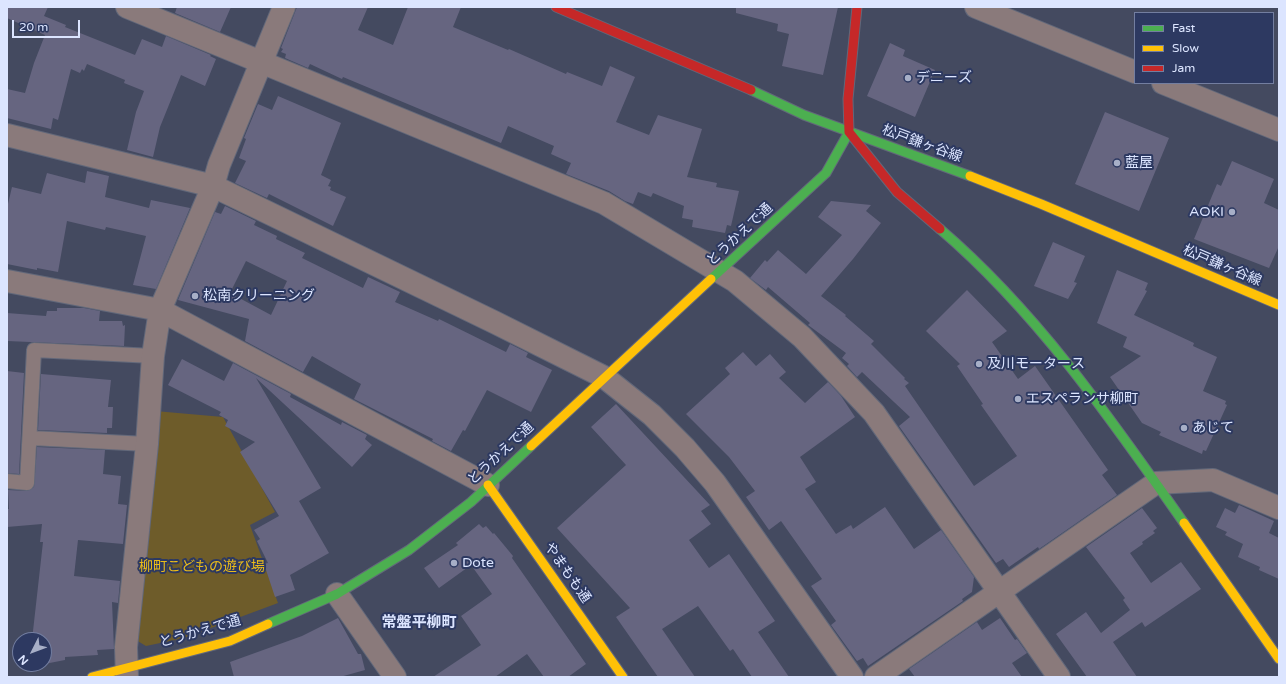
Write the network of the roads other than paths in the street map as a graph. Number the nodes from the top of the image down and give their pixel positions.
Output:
1 (127, 7) edge
2 (284, 7) edge
3 (556, 7) edge
4 (857, 7) edge
5 (976, 7) edge
6 (262, 62) junction
7 (1134, 72) edge
8 (1165, 84) edge
9 (1279, 130) edge
10 (849, 132) junction
11 (7, 135) edge
12 (213, 186) junction
13 (722, 272) junction
14 (7, 281) edge
15 (1279, 305) edge
16 (160, 310) junction
17 (153, 356) junction
18 (604, 377) junction
19 (31, 438) junction
20 (146, 444) junction
21 (7, 481) edge
22 (1156, 482) junction
23 (488, 485) junction
24 (1279, 508) edge
25 (1000, 592) junction
26 (337, 594) junction
27 (1279, 659) edge
28 (126, 672) edge
29 (92, 677) edge
30 (395, 677) edge
31 (623, 677) edge
32 (852, 677) edge
33 (876, 677) edge
34 (1059, 677) edge

1 - 6 street
2 - 6 street
3 - 10 street, 松戸鎌ヶ谷線
4 - 10 street
5 - 7 street
6 - 12 street
6 - 13 street
8 - 9 street
10 - 13 street, とうかえで通
10 - 15 street, 松戸鎌ヶ谷線
10 - 22 street
11 - 12 street
12 - 16 street
12 - 18 street
13 - 18 street, とうかえで通
13 - 25 street
14 - 16 street
16 - 17 street
16 - 23 street
17 - 19 lane
17 - 20 street
18 - 23 street, とうかえで通
18 - 32 street
19 - 20 lane
19 - 21 lane
20 - 28 street
22 - 24 street
22 - 25 street
22 - 27 street
23 - 26 street, とうかえで通
23 - 31 street, やまもも通
25 - 33 street
25 - 34 street
26 - 28 street, とうかえで通
26 - 30 street
28 - 29 street, とうかえで通

